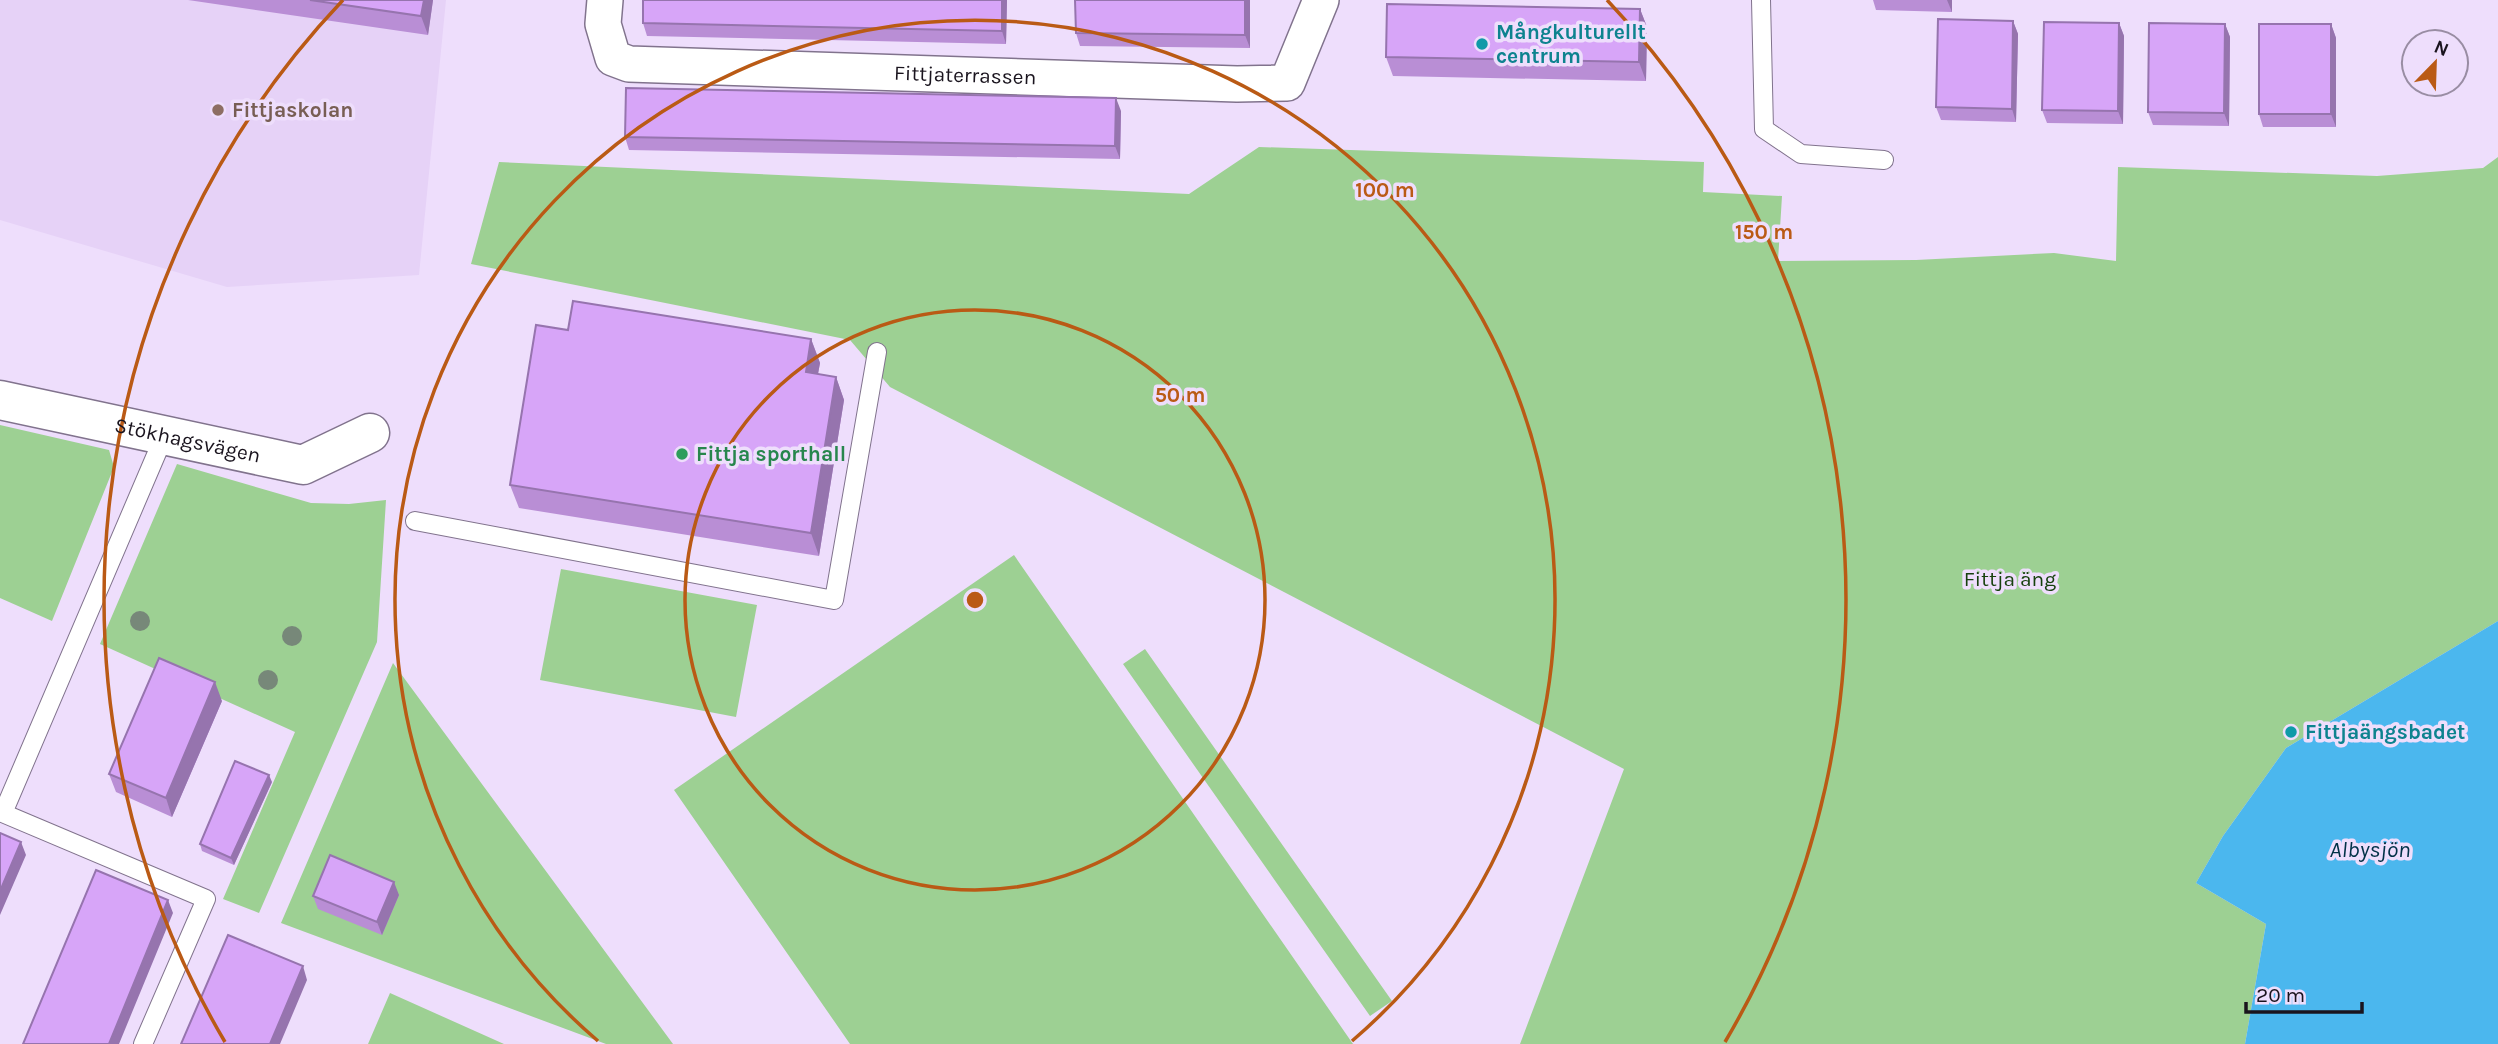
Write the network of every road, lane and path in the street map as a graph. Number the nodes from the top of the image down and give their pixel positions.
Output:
1 (605, 0) edge
2 (1321, 0) edge
3 (1761, 0) edge
4 (1884, 160) dead end
5 (877, 352) dead end
6 (0, 400) edge
7 (370, 433) dead end
8 (164, 434) junction
9 (415, 521) dead end
10 (1, 813) edge
11 (144, 1044) edge

1 - 2 street, Fittjaterrassen
3 - 4 lane
5 - 9 lane
6 - 8 street, Stökhagsvägen
7 - 8 street, Stökhagsvägen
8 - 10 lane
10 - 11 lane

